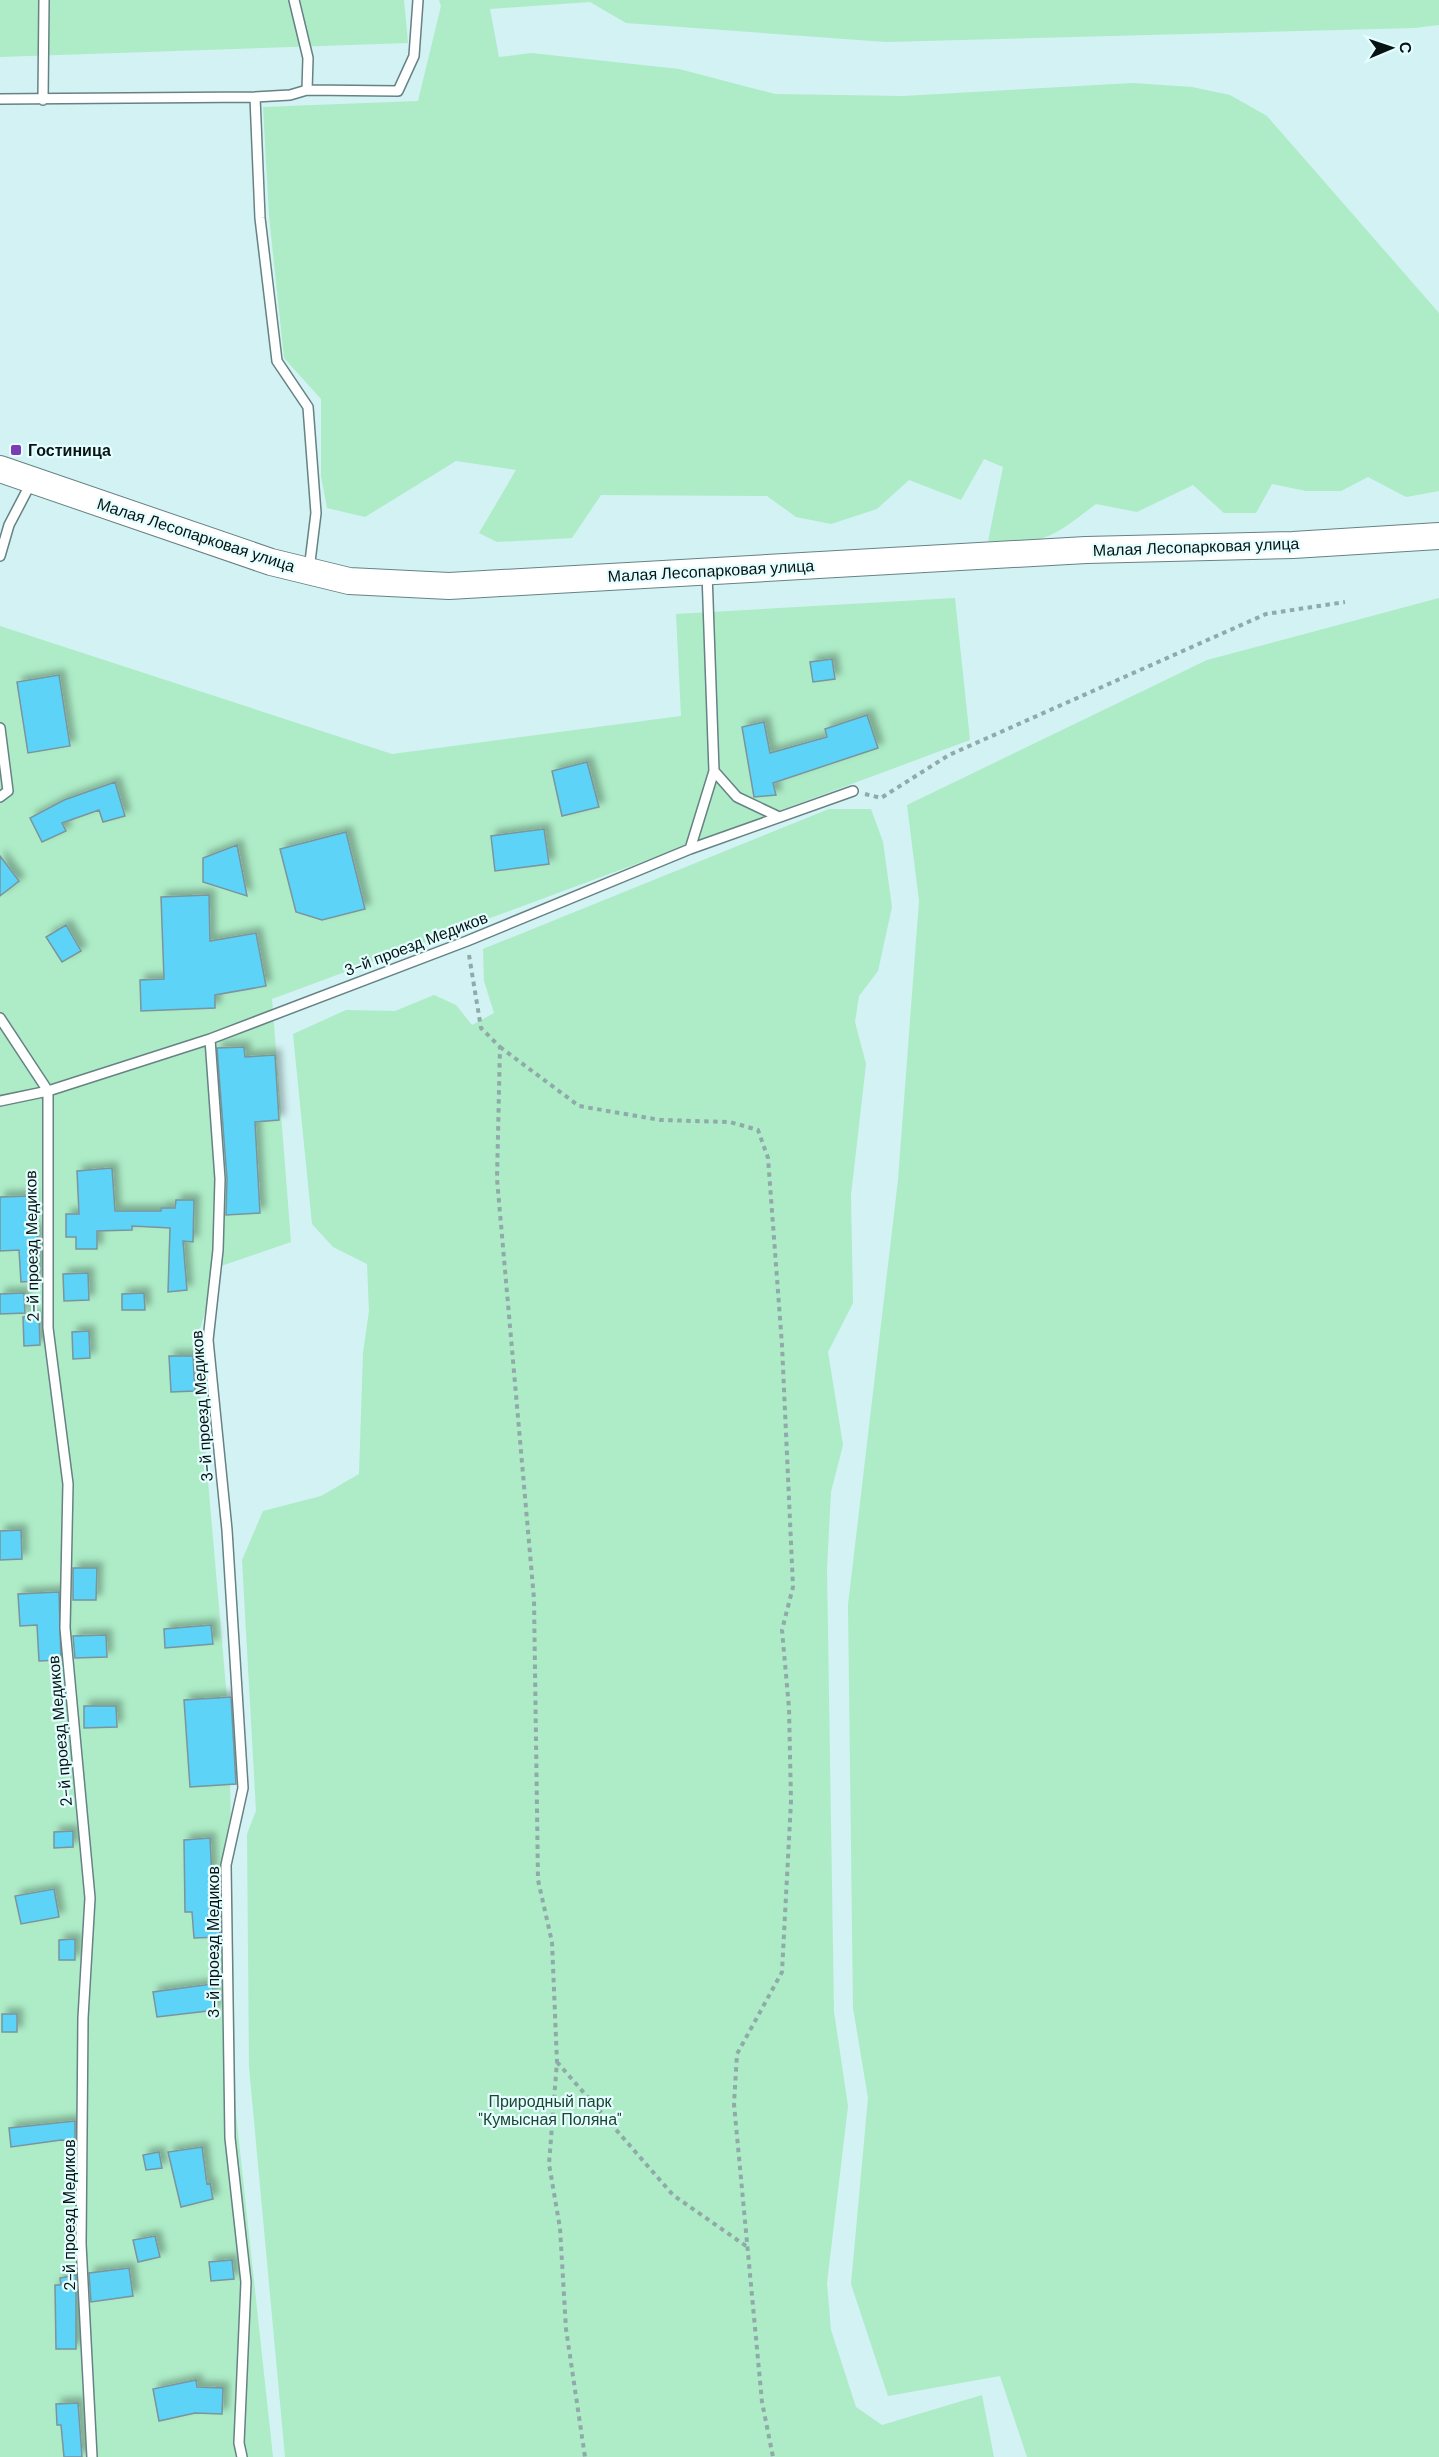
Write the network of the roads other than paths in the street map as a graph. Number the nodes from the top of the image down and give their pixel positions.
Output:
1 (44, 0) edge
2 (294, 0) edge
3 (418, 0) edge
4 (307, 90) junction
5 (255, 97) junction
6 (0, 99) edge
7 (43, 100) junction
8 (0, 469) edge
9 (32, 481) junction
10 (1439, 536) edge
11 (0, 556) edge
12 (309, 571) junction
13 (707, 571) junction
14 (0, 728) edge
15 (714, 771) junction
16 (853, 791) road end
17 (0, 797) edge
18 (777, 816) junction
19 (690, 849) junction
20 (0, 1018) edge
21 (210, 1039) junction
22 (48, 1091) junction
23 (0, 1101) edge
24 (92, 2457) edge
25 (242, 2457) edge

1 - 7 lane
2 - 4 lane
3 - 4 lane
4 - 5 lane
5 - 7 lane
5 - 12 lane
6 - 7 lane
8 - 9 street, Малая Лесопарковая улица
9 - 11 lane
9 - 12 street, Малая Лесопарковая улица
10 - 13 street, Малая Лесопарковая улица
12 - 13 street, Малая Лесопарковая улица
13 - 15 lane
14 - 17 lane
15 - 18 lane
15 - 19 lane
16 - 18 lane, 3-й проезд Медиков
18 - 19 lane, 3-й проезд Медиков
19 - 21 lane, 3-й проезд Медиков
20 - 22 lane
21 - 22 lane
21 - 25 lane, 3-й проезд Медиков
22 - 23 lane
22 - 24 lane, 2-й проезд Медиков

